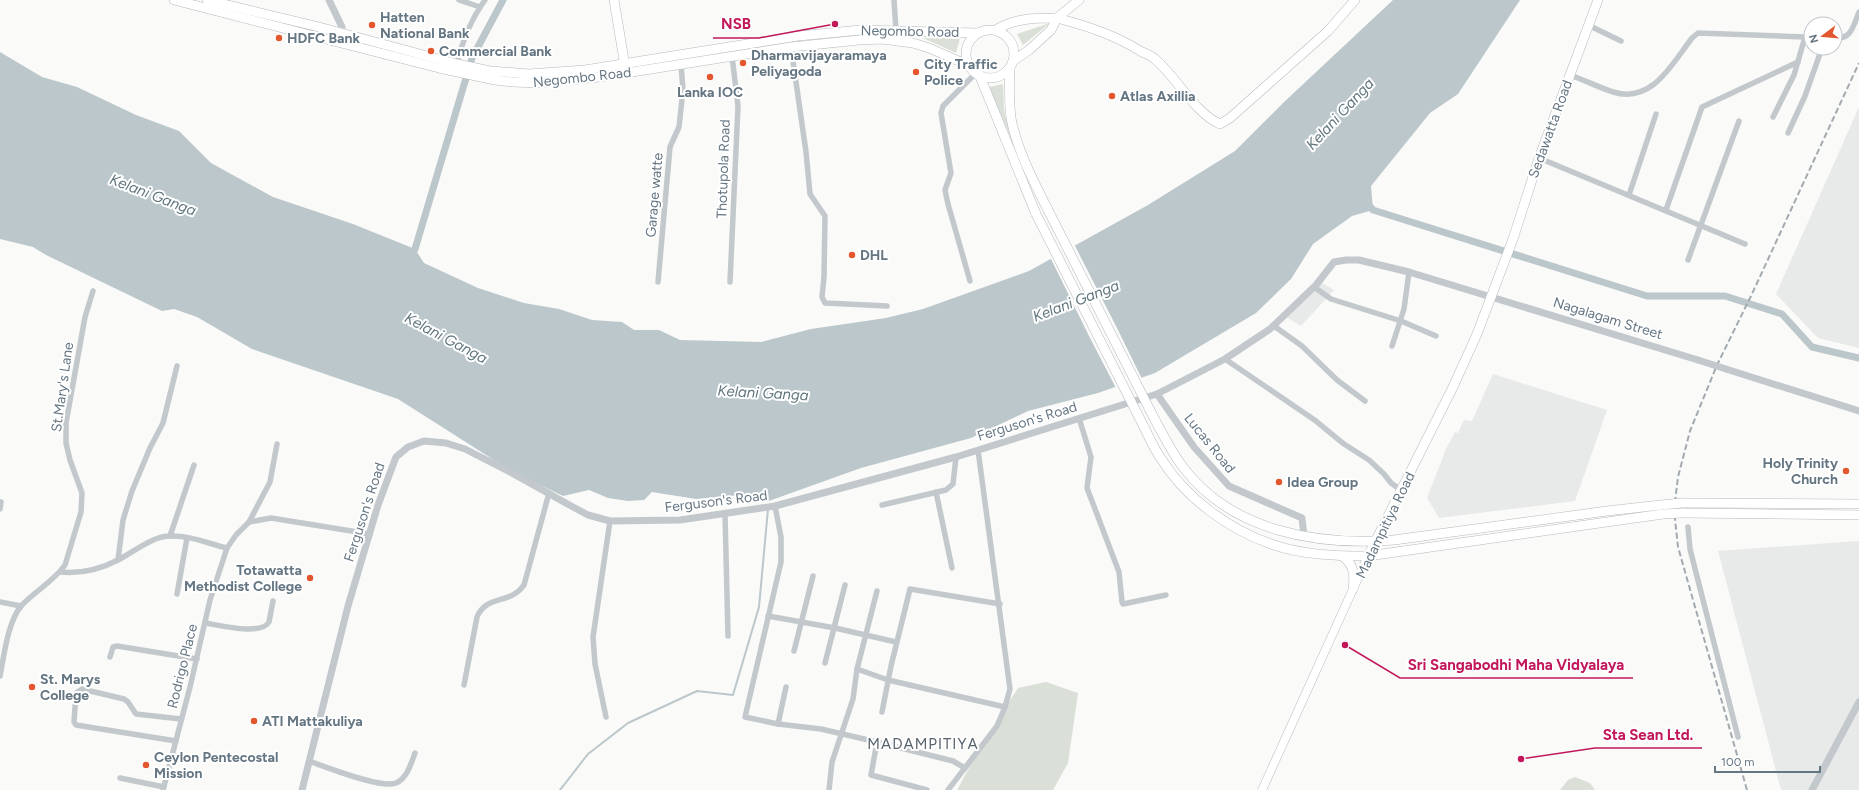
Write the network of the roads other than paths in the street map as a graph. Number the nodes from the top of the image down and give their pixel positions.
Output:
1 (174, 0) edge
2 (207, 0) edge
3 (329, 0) edge
4 (459, 0) edge
5 (485, 0) edge
6 (614, 0) edge
7 (894, 0) edge
8 (1079, 0) edge
9 (1355, 0) edge
10 (1598, 0) edge
11 (480, 7) junction
12 (1859, 12) edge
13 (1057, 18) junction
14 (1588, 25) junction
15 (996, 30) junction
16 (896, 31) junction
17 (977, 33) junction
18 (340, 37) junction
19 (1803, 37) edge
20 (1843, 38) edge
21 (1621, 41) dead end
22 (791, 47) junction
23 (1803, 50) edge
24 (732, 56) junction
25 (1819, 56) edge
26 (1798, 62) junction
27 (681, 64) junction
28 (1012, 64) junction
29 (458, 67) junction
30 (625, 68) junction
31 (975, 71) junction
32 (1570, 75) junction
33 (1656, 114) dead end
34 (1773, 117) dead end
35 (1738, 121) dead end
36 (1788, 133) dead end
37 (1539, 158) junction
38 (1629, 195) junction
39 (1666, 210) junction
40 (1700, 225) junction
41 (1745, 244) dead end
42 (1346, 260) joint
43 (1506, 260) joint
44 (1688, 260) dead end
45 (1409, 272) junction
46 (970, 281) dead end
47 (658, 282) dead end
48 (730, 282) dead end
49 (1314, 287) junction
50 (93, 291) dead end
51 (1492, 296) junction
52 (887, 306) dead end
53 (1401, 321) junction
54 (1274, 326) junction
55 (1436, 336) dead end
56 (1392, 346) dead end
57 (1225, 359) junction
58 (177, 366) dead end
59 (1157, 394) junction
60 (1365, 401) dead end
61 (1859, 411) edge
62 (1079, 418) junction
63 (277, 444) dead end
64 (978, 450) junction
65 (956, 457) junction
66 (194, 465) dead end
67 (1401, 490) junction
68 (936, 492) junction
69 (549, 493) junction
70 (2, 502) dead end
71 (882, 504) dead end
72 (1859, 504) edge
73 (775, 506) junction
74 (1682, 508) junction
75 (0, 509) edge
76 (1662, 510) junction
77 (725, 514) junction
78 (1859, 515) edge
79 (610, 521) junction
80 (249, 522) junction
81 (1384, 524) junction
82 (1688, 527) dead end
83 (370, 534) junction
84 (170, 536) junction
85 (1304, 537) junction
86 (187, 538) junction
87 (1394, 540) junction
88 (1375, 542) junction
89 (227, 548) junction
90 (1342, 556) junction
91 (1368, 556) junction
92 (118, 560) junction
93 (952, 568) dead end
94 (60, 572) junction
95 (813, 576) dead end
96 (846, 585) dead end
97 (1353, 589) junction
98 (877, 591) dead end
99 (176, 594) dead end
100 (1166, 595) dead end
101 (273, 601) dead end
102 (0, 602) edge
103 (1000, 604) junction
104 (21, 606) junction
105 (768, 616) junction
106 (801, 621) junction
107 (205, 623) junction
108 (835, 628) junction
109 (866, 635) junction
110 (728, 636) dead end
111 (896, 642) junction
112 (794, 651) dead end
113 (110, 657) dead end
114 (196, 659) junction
115 (825, 662) dead end
116 (857, 669) junction
117 (0, 676) edge
118 (888, 680) junction
119 (464, 685) dead end
120 (786, 688) dead end
121 (1859, 702) edge
122 (1005, 707) junction
123 (882, 712) dead end
124 (606, 717) dead end
125 (181, 719) junction
126 (778, 724) junction
127 (842, 734) junction
128 (1738, 737) dead end
129 (176, 741) junction
130 (877, 742) junction
131 (415, 753) dead end
132 (309, 761) junction
133 (965, 768) junction
134 (120, 778) dead end
135 (163, 788) edge
136 (302, 790) edge
137 (829, 790) edge
138 (927, 790) edge
139 (948, 790) edge
140 (1262, 790) edge
141 (1812, 790) edge

1 - 18 main road, Negombo Road
2 - 18 main road, Negombo Road
3 - 18 street
4 - 11 street
5 - 11 street
6 - 30 main road
7 - 16 street
8 - 13 main road
9 - 13 main road
10 - 14 main road, Sedawatta Road
11 - 29 street
12 - 20 street
13 - 15 main road
13 - 28 main road
14 - 21 street
14 - 32 main road, Sedawatta Road
15 - 17 main road
15 - 28 main road
16 - 17 main road, Negombo Road
16 - 30 main road, Negombo Road
17 - 31 main road
18 - 29 main road, Negombo Road
19 - 32 street
22 - 24 main road, Negombo Road
22 - 31 main road, Negombo Road
22 - 52 street
23 - 26 street
24 - 27 main road, Negombo Road
24 - 48 street, Thotupola Road
25 - 36 street
26 - 34 street
26 - 39 street
27 - 30 main road, Negombo Road
27 - 47 street, Garage watte
28 - 31 main road
28 - 85 main road, bridge
29 - 30 main road, Negombo Road
31 - 46 street
31 - 90 main road, bridge
32 - 37 main road, Sedawatta Road
33 - 38 street
35 - 40 street
37 - 38 street
37 - 43 main road, Sedawatta Road
38 - 39 street
39 - 40 street
40 - 41 street
40 - 44 street
42 - 45 street, Nagalagam Street
42 - 49 street, Ferguson's Road
43 - 51 main road, Madampitiya Road
45 - 51 street, Nagalagam Street
45 - 53 street
49 - 53 street
49 - 54 street, Ferguson's Road
50 - 94 street, St.Mary's Lane
51 - 61 street, Nagalagam Street, bridge
51 - 67 main road, Madampitiya Road
53 - 55 street
53 - 56 street
54 - 57 street, Ferguson's Road
54 - 60 street
57 - 59 street, Ferguson's Road
57 - 67 street
58 - 92 street
59 - 62 street, Ferguson's Road
59 - 85 street, Lucas Road
62 - 64 street, Ferguson's Road
62 - 100 street
63 - 80 street
64 - 65 street, Ferguson's Road
64 - 103 street
65 - 68 street
65 - 73 street, Ferguson's Road
66 - 84 street
67 - 81 main road, Madampitiya Road
68 - 71 street
68 - 93 street
69 - 79 street, Ferguson's Road
69 - 83 street, Ferguson's Road
69 - 119 street
70 - 75 street
72 - 74 main road
73 - 77 street, Ferguson's Road
73 - 105 street
74 - 76 main road, bridge
74 - 78 main road
76 - 87 main road
76 - 91 main road
77 - 79 street, Ferguson's Road
77 - 110 street
79 - 124 street
80 - 83 street
80 - 89 street, Rodrigo Place
81 - 87 main road
81 - 88 main road, Madampitiya Road
82 - 128 street
83 - 132 street, Ferguson's Road
84 - 86 street
84 - 92 street
85 - 88 main road
86 - 89 street
86 - 99 street
87 - 88 main road
88 - 91 main road, Madampitiya Road
89 - 107 street, Rodrigo Place
90 - 91 main road
90 - 97 main road
91 - 97 main road, Madampitiya Road
92 - 94 street
94 - 104 street, St.Mary's Lane
95 - 106 street
96 - 108 street
97 - 140 main road, Madampitiya Road
98 - 109 street
101 - 107 street
102 - 104 street
103 - 111 street
103 - 122 street
104 - 117 street, St.Mary's Lane
105 - 106 street
105 - 126 street
106 - 108 street
106 - 112 street
107 - 114 street, Rodrigo Place
108 - 109 street
108 - 115 street
109 - 111 street
109 - 116 street
111 - 118 street
113 - 114 street
114 - 125 street, Rodrigo Place
116 - 118 street
116 - 127 street
118 - 122 street
118 - 123 street
120 - 126 street
121 - 141 street
122 - 133 street
125 - 129 street, Rodrigo Place
125 - 129 street
126 - 127 street
127 - 130 street
127 - 137 street
129 - 135 street, Rodrigo Place
130 - 133 street
130 - 138 street
131 - 132 street
132 - 136 street, Ferguson's Road
133 - 139 street
134 - 135 street

